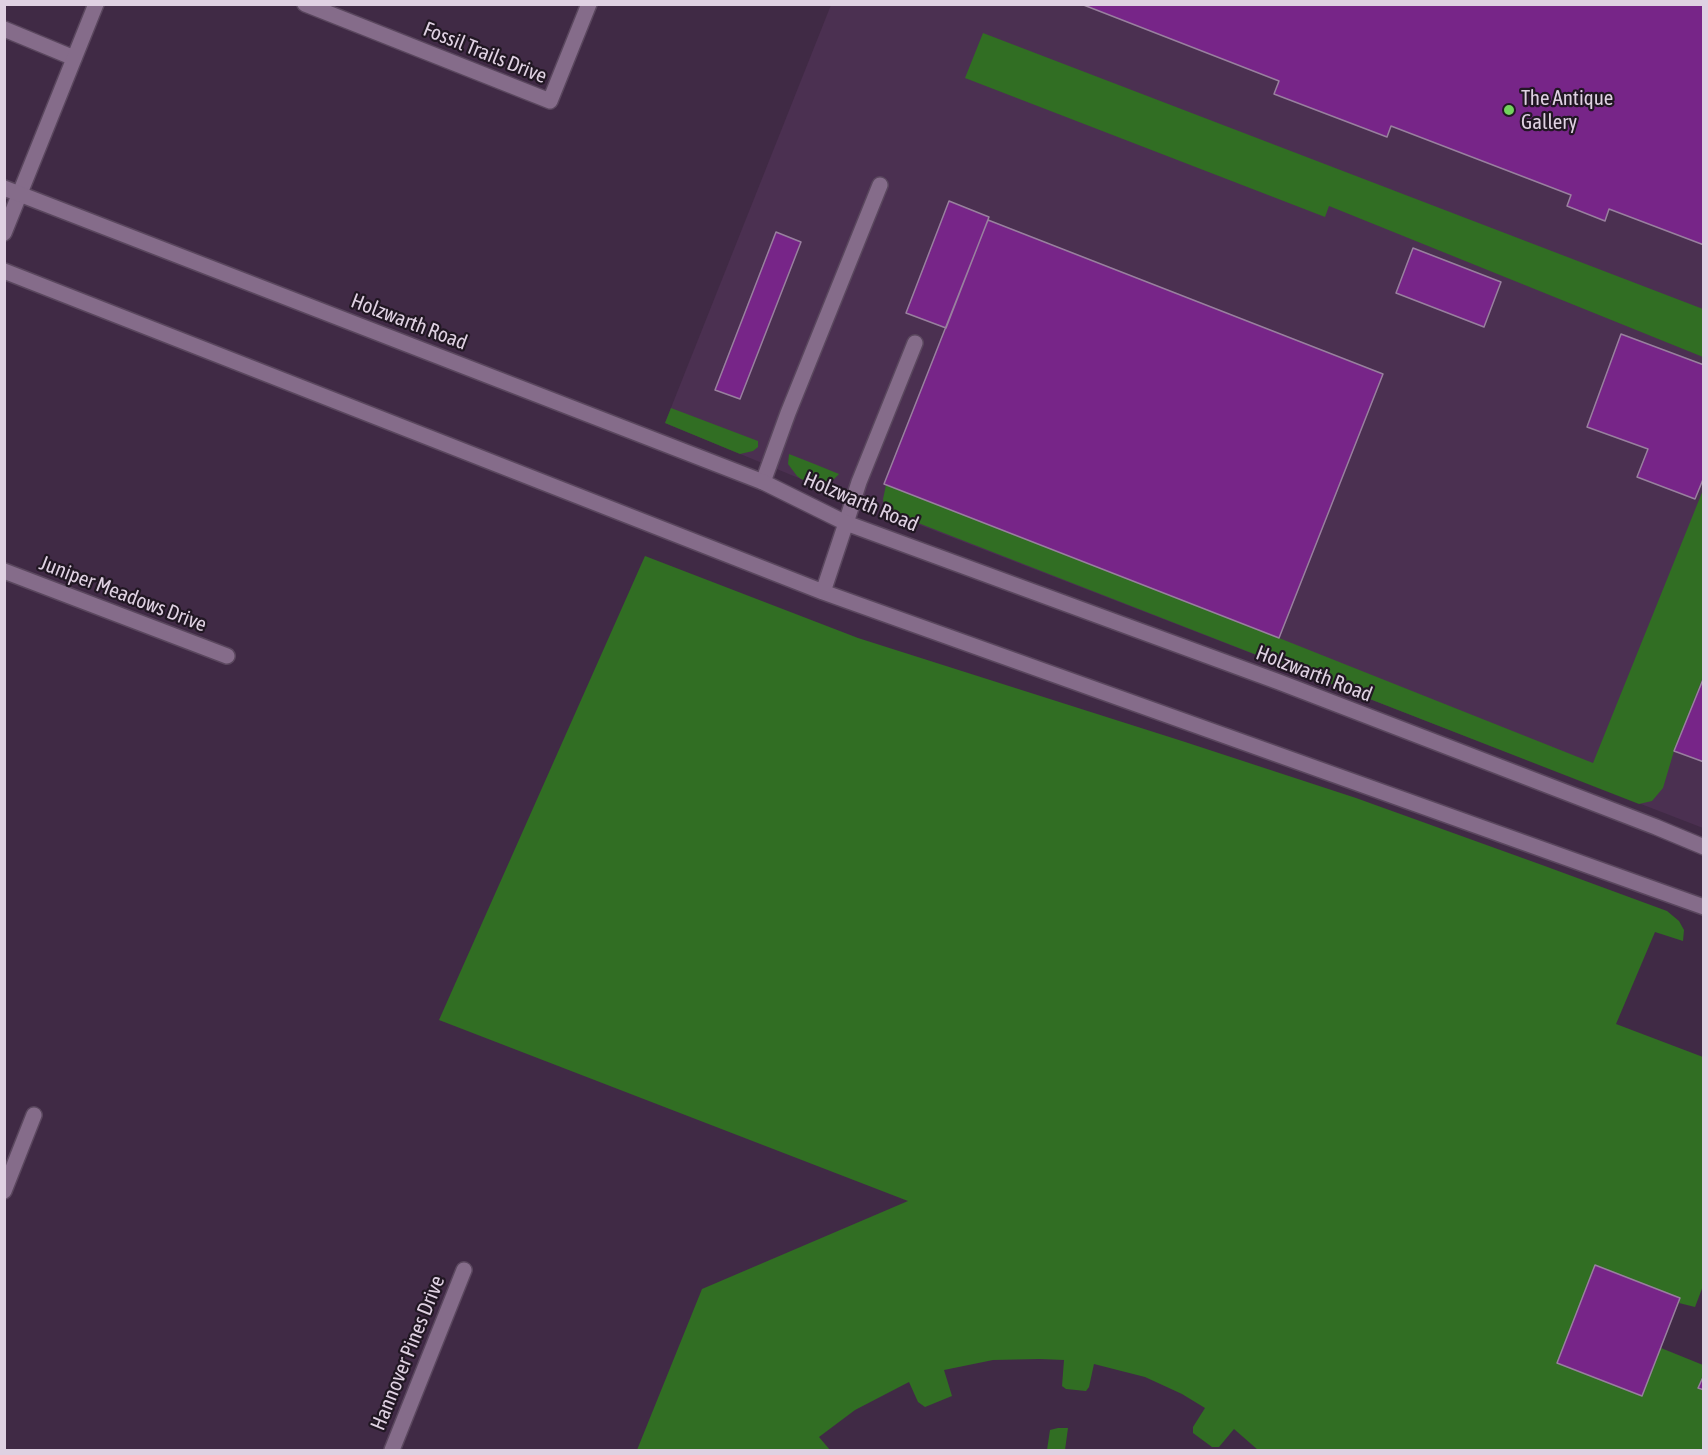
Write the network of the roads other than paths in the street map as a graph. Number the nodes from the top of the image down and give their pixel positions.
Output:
1 (96, 4) edge
2 (305, 4) edge
3 (589, 4) edge
4 (4, 29) edge
5 (74, 58) junction
6 (880, 185) dead end
7 (4, 188) edge
8 (20, 194) junction
9 (4, 233) edge
10 (4, 271) edge
11 (915, 344) dead end
12 (763, 482) junction
13 (846, 523) junction
14 (4, 571) edge
15 (823, 592) junction
16 (227, 656) dead end
17 (1704, 847) edge
18 (1704, 907) edge
19 (34, 1115) dead end
20 (4, 1191) edge
21 (464, 1270) dead end
22 (392, 1450) edge

1 - 5 main road
2 - 3 main road, Fossil Trails Drive
4 - 5 main road
5 - 8 main road
6 - 12 main road
7 - 8 main road, Holzwarth Road
8 - 9 main road
8 - 12 main road, Holzwarth Road
10 - 15 main road
11 - 13 main road
12 - 13 main road, Holzwarth Road
13 - 15 main road
13 - 17 main road, Holzwarth Road
14 - 16 main road, Juniper Meadows Drive
15 - 18 main road
19 - 20 main road
21 - 22 main road, Hannover Pines Drive

